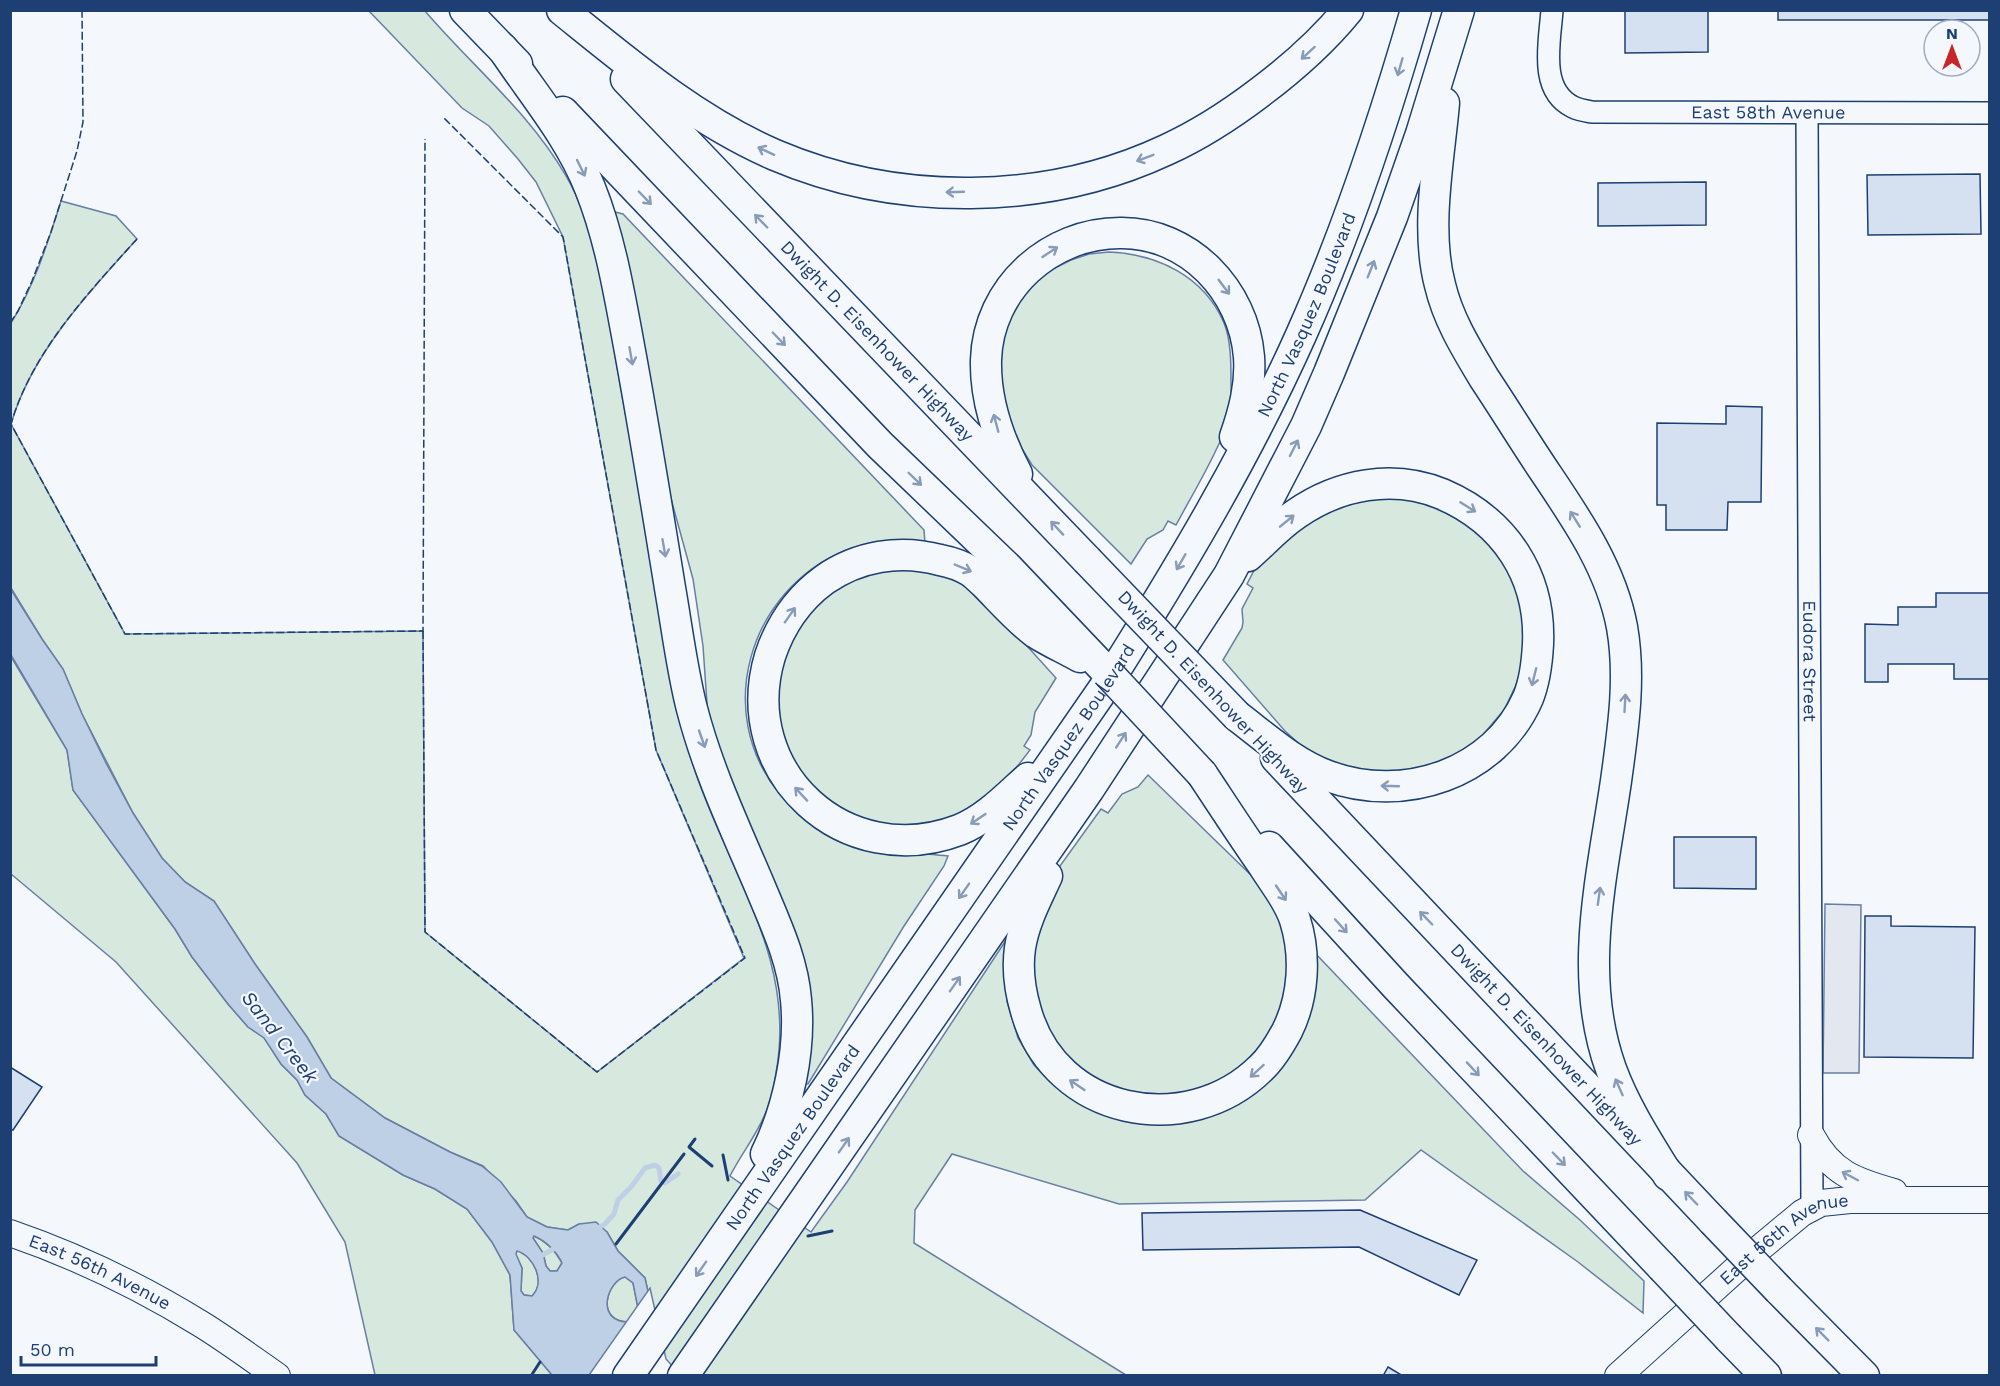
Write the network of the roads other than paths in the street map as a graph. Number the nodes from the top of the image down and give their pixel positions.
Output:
1 (465, 10) edge
2 (561, 10) edge
3 (1348, 10) edge
4 (1416, 10) edge
5 (1460, 10) edge
6 (1552, 10) edge
7 (1450, 45) junction
8 (503, 49) junction
9 (1807, 113) junction
10 (1989, 113) edge
11 (1027, 495) junction
12 (1210, 512) junction
13 (1229, 575) junction
14 (1042, 622) junction
15 (1237, 716) junction
16 (1069, 739) junction
17 (1202, 774) junction
18 (1089, 789) junction
19 (1811, 1135) junction
20 (767, 1166) junction
21 (1668, 1175) junction
22 (1989, 1200) edge
23 (1926, 1201) junction
24 (1812, 1207) junction
25 (10, 1233) edge
26 (1627, 1371) edge
27 (277, 1376) edge
28 (628, 1376) edge
29 (683, 1376) edge
30 (1766, 1376) edge
31 (1864, 1376) edge

1 - 8 highway
3 -> 2 highway
11 -> 2 highway, Dwight D. Eisenhower Highway
4 -> 12 highway, North Vasquez Boulevard
5 - 7 highway
6 - 9 street, East 58th Avenue
13 -> 7 highway
21 -> 7 highway
8 -> 14 highway
8 -> 20 highway
9 - 10 street, East 58th Avenue
9 - 19 street, Eudora Street
11 -> 12 highway
15 -> 11 highway, Dwight D. Eisenhower Highway, bridge
12 -> 16 highway, North Vasquez Boulevard
13 -> 15 highway
18 -> 13 highway
16 -> 14 highway
14 - 17 highway, bridge
21 -> 15 highway, Dwight D. Eisenhower Highway
16 -> 20 highway, North Vasquez Boulevard
17 -> 18 highway
17 -> 30 highway, bridge
29 -> 18 highway
23 -> 19 main road
19 - 24 street, Eudora Street
20 -> 28 highway, North Vasquez Boulevard
31 -> 21 highway, Dwight D. Eisenhower Highway, bridge
22 - 23 main road, East 56th Avenue
23 - 24 main road, East 56th Avenue
24 - 26 main road, East 56th Avenue
25 - 27 main road, East 56th Avenue

